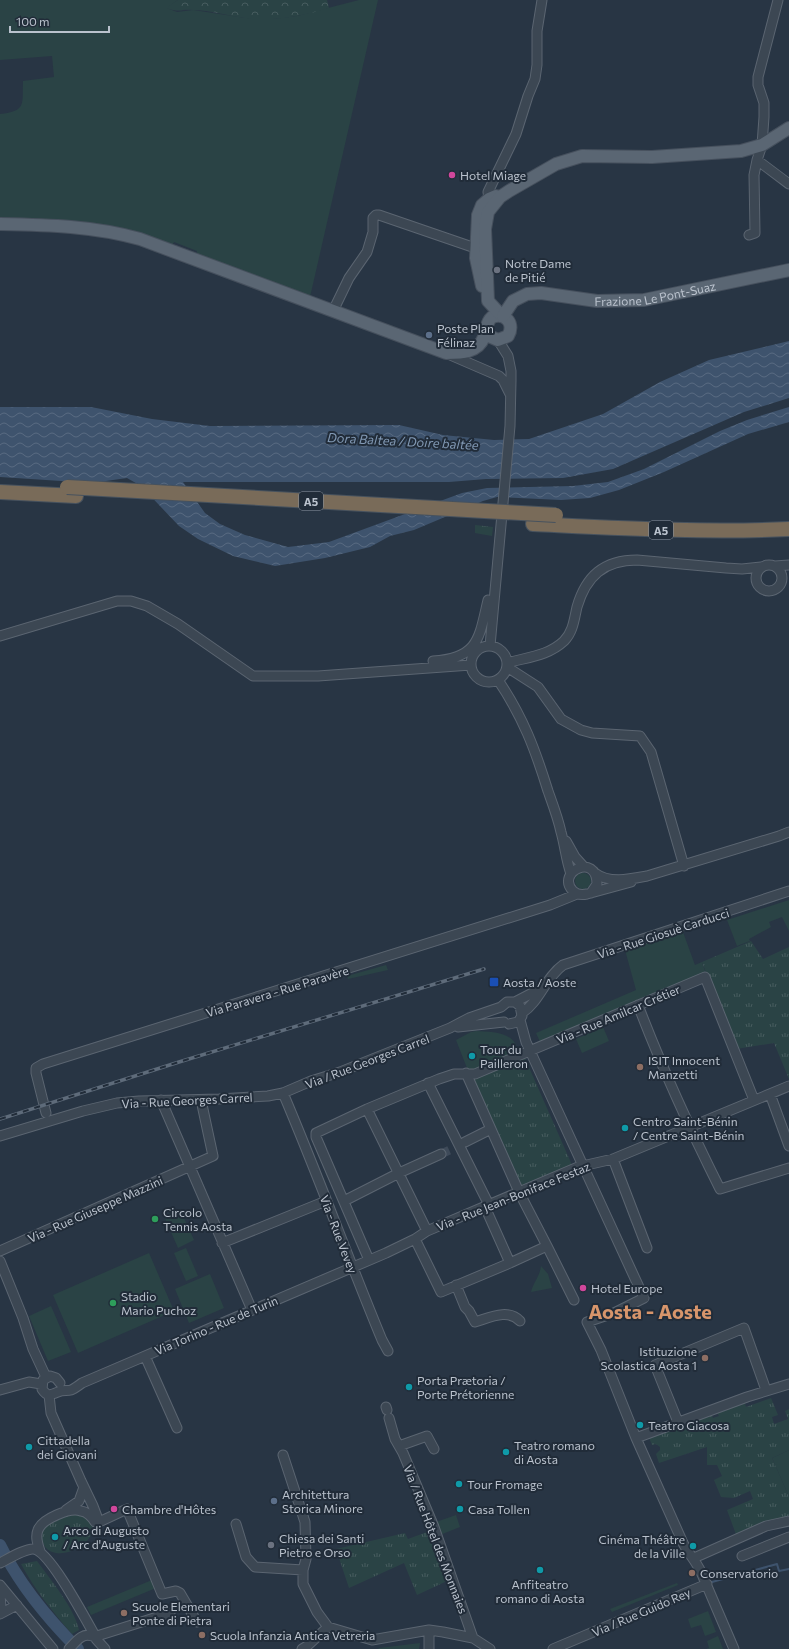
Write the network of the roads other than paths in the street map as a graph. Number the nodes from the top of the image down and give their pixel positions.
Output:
1 (542, 0) edge
2 (778, 0) edge
3 (789, 128) edge
4 (762, 145) junction
5 (757, 160) junction
6 (789, 184) edge
7 (509, 191) junction
8 (489, 199) junction
9 (0, 224) edge
10 (749, 235) dead end
11 (480, 250) junction
12 (789, 270) edge
13 (334, 311) junction
14 (500, 322) junction
15 (496, 340) junction
16 (446, 354) junction
17 (460, 359) junction
18 (510, 395) junction
19 (509, 428) junction
20 (0, 483) edge
21 (71, 491) junction
22 (0, 492) edge
23 (789, 520) edge
24 (789, 529) edge
25 (789, 565) edge
26 (761, 566) junction
27 (775, 566) junction
28 (726, 568) junction
29 (789, 571) edge
30 (782, 578) junction
31 (756, 580) junction
32 (495, 584) junction
33 (0, 636) edge
34 (490, 646) junction
35 (504, 653) junction
36 (524, 658) junction
37 (471, 665) junction
38 (414, 669) junction
39 (504, 671) junction
40 (789, 832) edge
41 (561, 833) junction
42 (684, 866) junction
43 (584, 867) junction
44 (595, 873) junction
45 (571, 874) junction
46 (647, 876) junction
47 (569, 884) junction
48 (789, 891) edge
49 (591, 893) junction
50 (577, 894) junction
51 (561, 900) junction
52 (545, 986) junction
53 (515, 1002) junction
54 (638, 1005) junction
55 (501, 1007) junction
56 (521, 1017) junction
57 (506, 1023) junction
58 (450, 1028) junction
59 (524, 1038) junction
60 (530, 1051) junction
61 (466, 1073) junction
62 (428, 1083) junction
63 (789, 1086) edge
64 (283, 1093) junction
65 (770, 1094) junction
66 (161, 1100) junction
67 (202, 1100) junction
68 (754, 1100) junction
69 (367, 1109) junction
70 (84, 1111) junction
71 (44, 1116) junction
72 (690, 1127) junction
73 (491, 1129) junction
74 (0, 1131) edge
75 (0, 1135) edge
76 (459, 1145) junction
77 (789, 1146) edge
78 (440, 1155) tunnel mouth
79 (613, 1159) junction
80 (582, 1166) junction
81 (190, 1167) junction
82 (789, 1168) edge
83 (399, 1173) junction
84 (519, 1192) junction
85 (326, 1201) junction
86 (344, 1201) junction
87 (487, 1206) junction
88 (427, 1231) junction
89 (415, 1239) junction
90 (222, 1242) junction
91 (546, 1246) junction
92 (647, 1248) dead end
93 (0, 1251) edge
94 (369, 1260) junction
95 (0, 1261) edge
96 (510, 1264) junction
97 (352, 1268) junction
98 (456, 1285) junction
99 (574, 1300) dead end
100 (252, 1310) junction
101 (520, 1321) dead end
102 (388, 1351) dead end
103 (145, 1356) junction
104 (44, 1381) junction
105 (789, 1384) edge
106 (59, 1387) junction
107 (0, 1390) edge
108 (766, 1390) junction
109 (49, 1395) junction
110 (387, 1412) dead end
111 (678, 1422) junction
112 (177, 1428) dead end
113 (636, 1438) junction
114 (399, 1446) junction
115 (434, 1449) dead end
116 (283, 1455) dead end
117 (84, 1488) junction
118 (64, 1512) junction
119 (789, 1521) edge
120 (99, 1522) junction
121 (236, 1524) dead end
122 (789, 1537) edge
123 (42, 1553) junction
124 (742, 1556) dead end
125 (694, 1558) junction
126 (0, 1562) edge
127 (303, 1570) junction
128 (0, 1584) edge
129 (706, 1584) junction
130 (0, 1593) edge
131 (17, 1604) junction
132 (0, 1613) edge
133 (170, 1613) dead end
134 (197, 1622) dead end
135 (328, 1627) junction
136 (429, 1630) junction
137 (93, 1637) junction
138 (473, 1638) junction
139 (53, 1649) edge
140 (69, 1649) edge
141 (94, 1649) edge
142 (105, 1649) edge
143 (302, 1649) edge
144 (429, 1649) edge
145 (490, 1649) edge
146 (553, 1649) edge
147 (734, 1649) edge

1 - 8 street
2 - 4 street
3 - 4 main road
4 - 5 street
4 - 7 main road
5 - 6 street
5 - 10 street
7 - 8 main road
7 - 11 main road
8 - 11 main road
9 - 13 main road
11 - 13 street
11 - 14 main road
12 - 14 main road, Frazione Le Pont-Suaz
13 - 16 main road
14 - 15 main road
14 - 15 main road
14 - 16 main road
14 - 19 street
15 - 17 main road
15 - 18 street
16 - 17 street
17 - 18 street
18 - 19 street
19 - 32 street
20 - 21 highway, A5
21 - 22 highway, A5
21 - 23 highway, A5, bridge
21 - 24 highway, A5
25 - 27 street
26 - 27 street
26 - 28 street
26 - 31 street
27 - 30 street
28 - 31 street
28 - 36 street
29 - 30 street
30 - 31 street
32 - 34 street
32 - 38 street
33 - 38 street
34 - 35 street
34 - 37 street
35 - 36 street
35 - 39 street
36 - 39 street
37 - 38 street
37 - 39 street
39 - 41 street
39 - 42 street
40 - 42 street
41 - 43 street
41 - 45 street
42 - 46 street
43 - 44 street
43 - 45 street
44 - 46 street
44 - 49 street
45 - 47 street
46 - 49 street
47 - 50 street
47 - 51 street
48 - 52 street, Via - Rue Giosuè Carducci
49 - 50 street
50 - 51 street, Via Paravera - Rue Paravère
51 - 71 street, Via Paravera - Rue Paravère
52 - 53 street
52 - 56 street, Via - Rue Giosuè Carducci
53 - 55 street
53 - 56 street
54 - 60 street, Via - Rue Amilcar Crétier
54 - 68 street, Via - Rue Amilcar Crétier
54 - 72 street
55 - 57 street
55 - 58 street
56 - 57 street
56 - 59 street
57 - 58 street
57 - 59 street
58 - 64 street, Via / Rue Georges Carrel
59 - 60 street
60 - 61 street, Via - Rue Amilcar Crétier
60 - 80 street
61 - 62 street, Via - Rue Amilcar Crétier
61 - 73 street
62 - 69 street, Via - Rue Amilcar Crétier
62 - 76 street
63 - 65 street, Via - Rue Jean-Boniface Festaz
64 - 67 street, Via - Rue Georges Carrel
64 - 85 street, Via - Rue Vevey
65 - 68 street, Via - Rue Jean-Boniface Festaz
65 - 77 street
66 - 67 street, Via - Rue Georges Carrel
66 - 70 street, Via - Rue Georges Carrel
66 - 81 street
67 - 81 street, Via - Rue Giuseppe Mazzini
68 - 72 street, Via - Rue Jean-Boniface Festaz
69 - 83 street
69 - 86 street, Via - Rue Amilcar Crétier
70 - 71 street
70 - 75 street, Via - Rue Georges Carrel
71 - 74 street
71 - 75 street
72 - 79 street, Via - Rue Jean-Boniface Festaz
72 - 82 street
73 - 76 street
73 - 84 street
76 - 87 street
78 - 83 street
79 - 80 street, Via - Rue Jean-Boniface Festaz
79 - 92 street
80 - 84 street, Via - Rue Jean-Boniface Festaz
80 - 113 street
81 - 90 street
81 - 93 street, Via - Rue Giuseppe Mazzini
83 - 86 street
83 - 88 street
84 - 87 street, Via - Rue Jean-Boniface Festaz
84 - 91 street
85 - 90 street
85 - 97 street, Via - Rue Vevey
86 - 94 street
87 - 88 street, Via - Rue Jean-Boniface Festaz
87 - 96 street
88 - 89 street, Via - Rue Jean-Boniface Festaz
89 - 94 street, Via - Rue Jean-Boniface Festaz
89 - 98 street
90 - 100 street
91 - 96 street
91 - 99 street
94 - 97 street, Via - Rue Jean-Boniface Festaz
95 - 104 street
96 - 98 street
97 - 100 street, Via Torino - Rue de Turin
97 - 102 street, Via - Rue Vevey
98 - 101 street
100 - 103 street, Via Torino - Rue de Turin
103 - 106 street, Via Torino - Rue de Turin
103 - 112 street
104 - 106 street
104 - 107 street
104 - 109 street
105 - 108 street
106 - 109 street
108 - 111 street
108 - 111 street
109 - 117 street
110 - 114 street, Via / Rue Hôtel des Monnaies
111 - 113 street
113 - 125 street
114 - 115 street
114 - 138 street, Via / Rue Hôtel des Monnaies
116 - 127 street
117 - 118 street
117 - 120 street
118 - 120 street
118 - 123 street
119 - 125 street
120 - 134 street
121 - 127 street
122 - 124 street
123 - 126 street
123 - 137 street
125 - 129 street
127 - 135 street
128 - 131 street
129 - 146 street, Via / Rue Guido Rey
129 - 147 street
130 - 132 street
131 - 132 street
131 - 139 street
133 - 137 street
135 - 136 street
135 - 143 street
136 - 138 street
136 - 144 street
137 - 140 street
137 - 141 street
137 - 142 street
138 - 145 street

